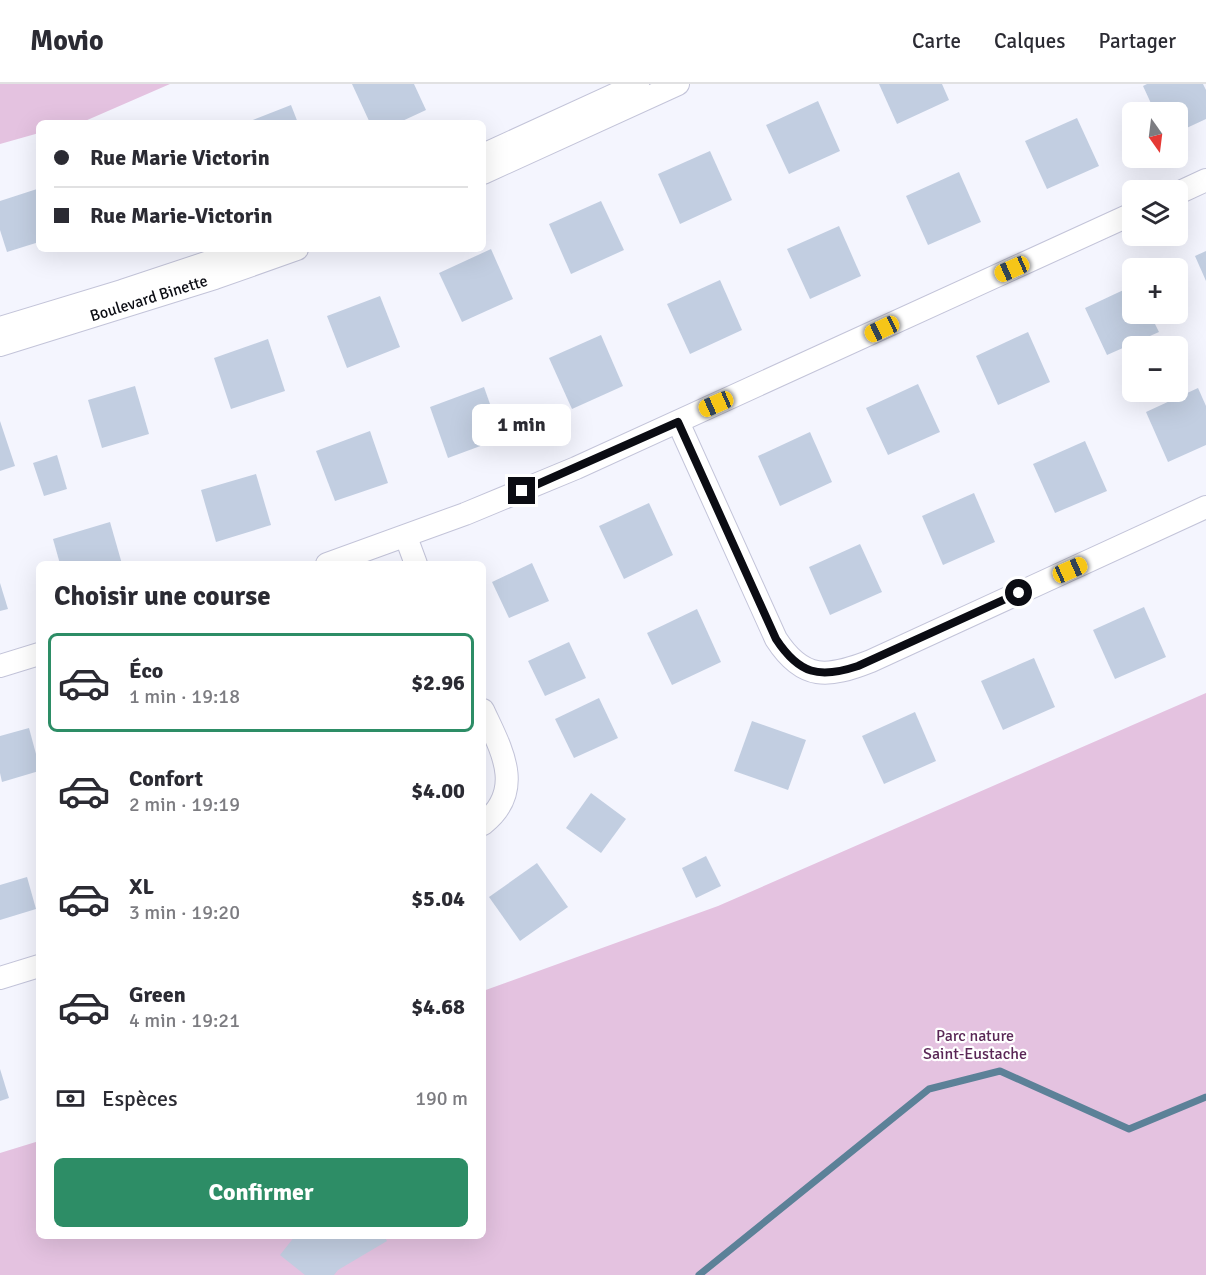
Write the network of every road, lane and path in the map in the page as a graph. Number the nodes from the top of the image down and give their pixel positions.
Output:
1 (638, 84) edge
2 (678, 84) edge
3 (486, 154) edge
4 (486, 171) edge
5 (1206, 180) edge
6 (1188, 188) edge
7 (1122, 219) edge
8 (239, 252) edge
9 (289, 252) edge
10 (0, 328) edge
11 (0, 345) edge
12 (678, 422) junction
13 (1206, 507) edge
14 (406, 537) junction
15 (336, 561) edge
16 (415, 561) edge
17 (36, 655) edge
18 (0, 666) edge
19 (486, 717) edge
20 (486, 821) edge
21 (36, 967) edge
22 (0, 978) edge

1 - 3 street
2 - 4 street
5 - 6 street
7 - 12 street
8 - 10 street, Boulevard Binette
9 - 11 street, Boulevard Binette
12 - 13 street
12 - 14 street
14 - 15 street
14 - 16 street
17 - 18 street
19 - 20 street
21 - 22 street

